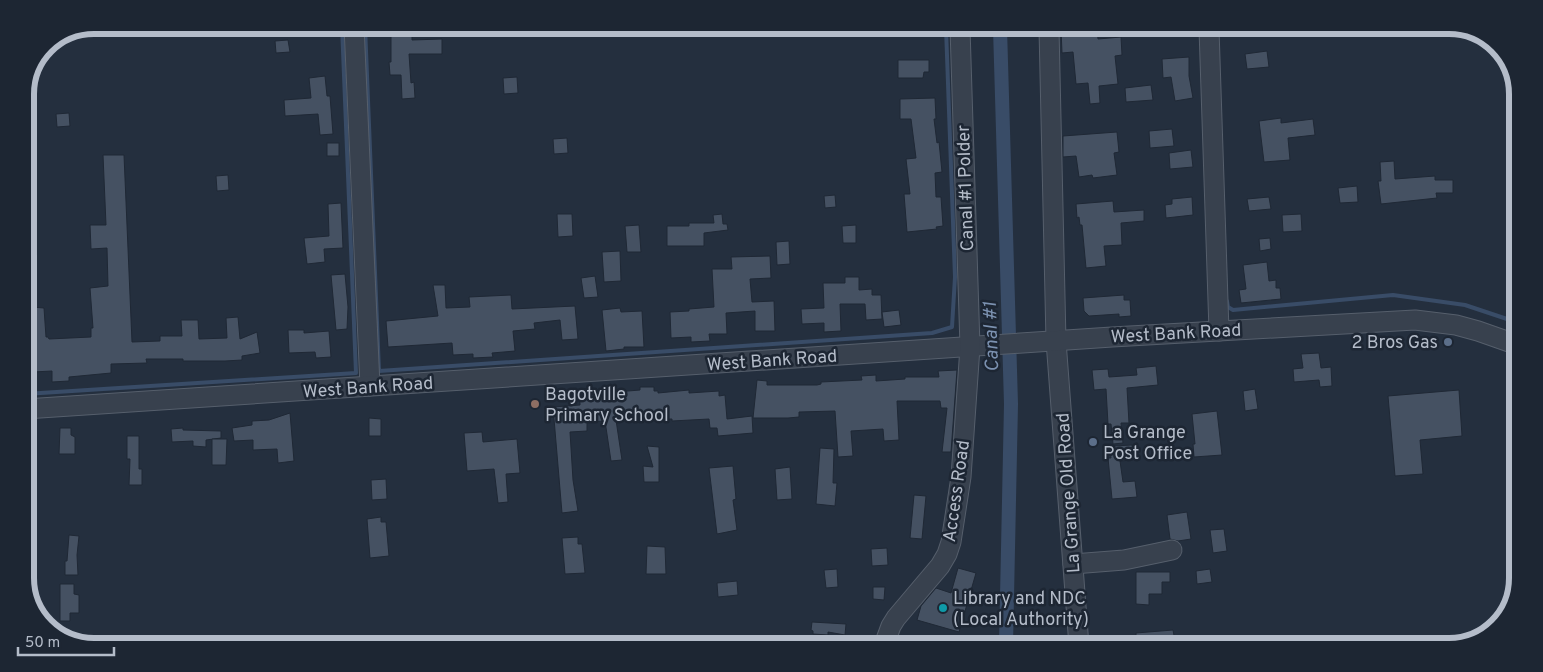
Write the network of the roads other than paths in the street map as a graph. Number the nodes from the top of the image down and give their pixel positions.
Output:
1 (354, 34) edge
2 (960, 34) edge
3 (1049, 34) edge
4 (1209, 34) edge
5 (1219, 331) junction
6 (1049, 341) junction
7 (1509, 342) edge
8 (979, 347) junction
9 (370, 386) junction
10 (34, 408) edge
11 (1172, 550) dead end
12 (1073, 564) junction
13 (887, 638) edge
14 (1078, 638) edge

1 - 9 street
2 - 8 street, Canal #1 Polder
3 - 6 street, La Grange Old Road
4 - 5 street
5 - 6 street, West Bank Road
5 - 7 street, West Bank Road
6 - 8 street, West Bank Road
6 - 12 street, La Grange Old Road
8 - 9 street, West Bank Road
8 - 13 street, Access Road
9 - 10 street, West Bank Road
11 - 12 street
12 - 14 street, La Grange Old Road

